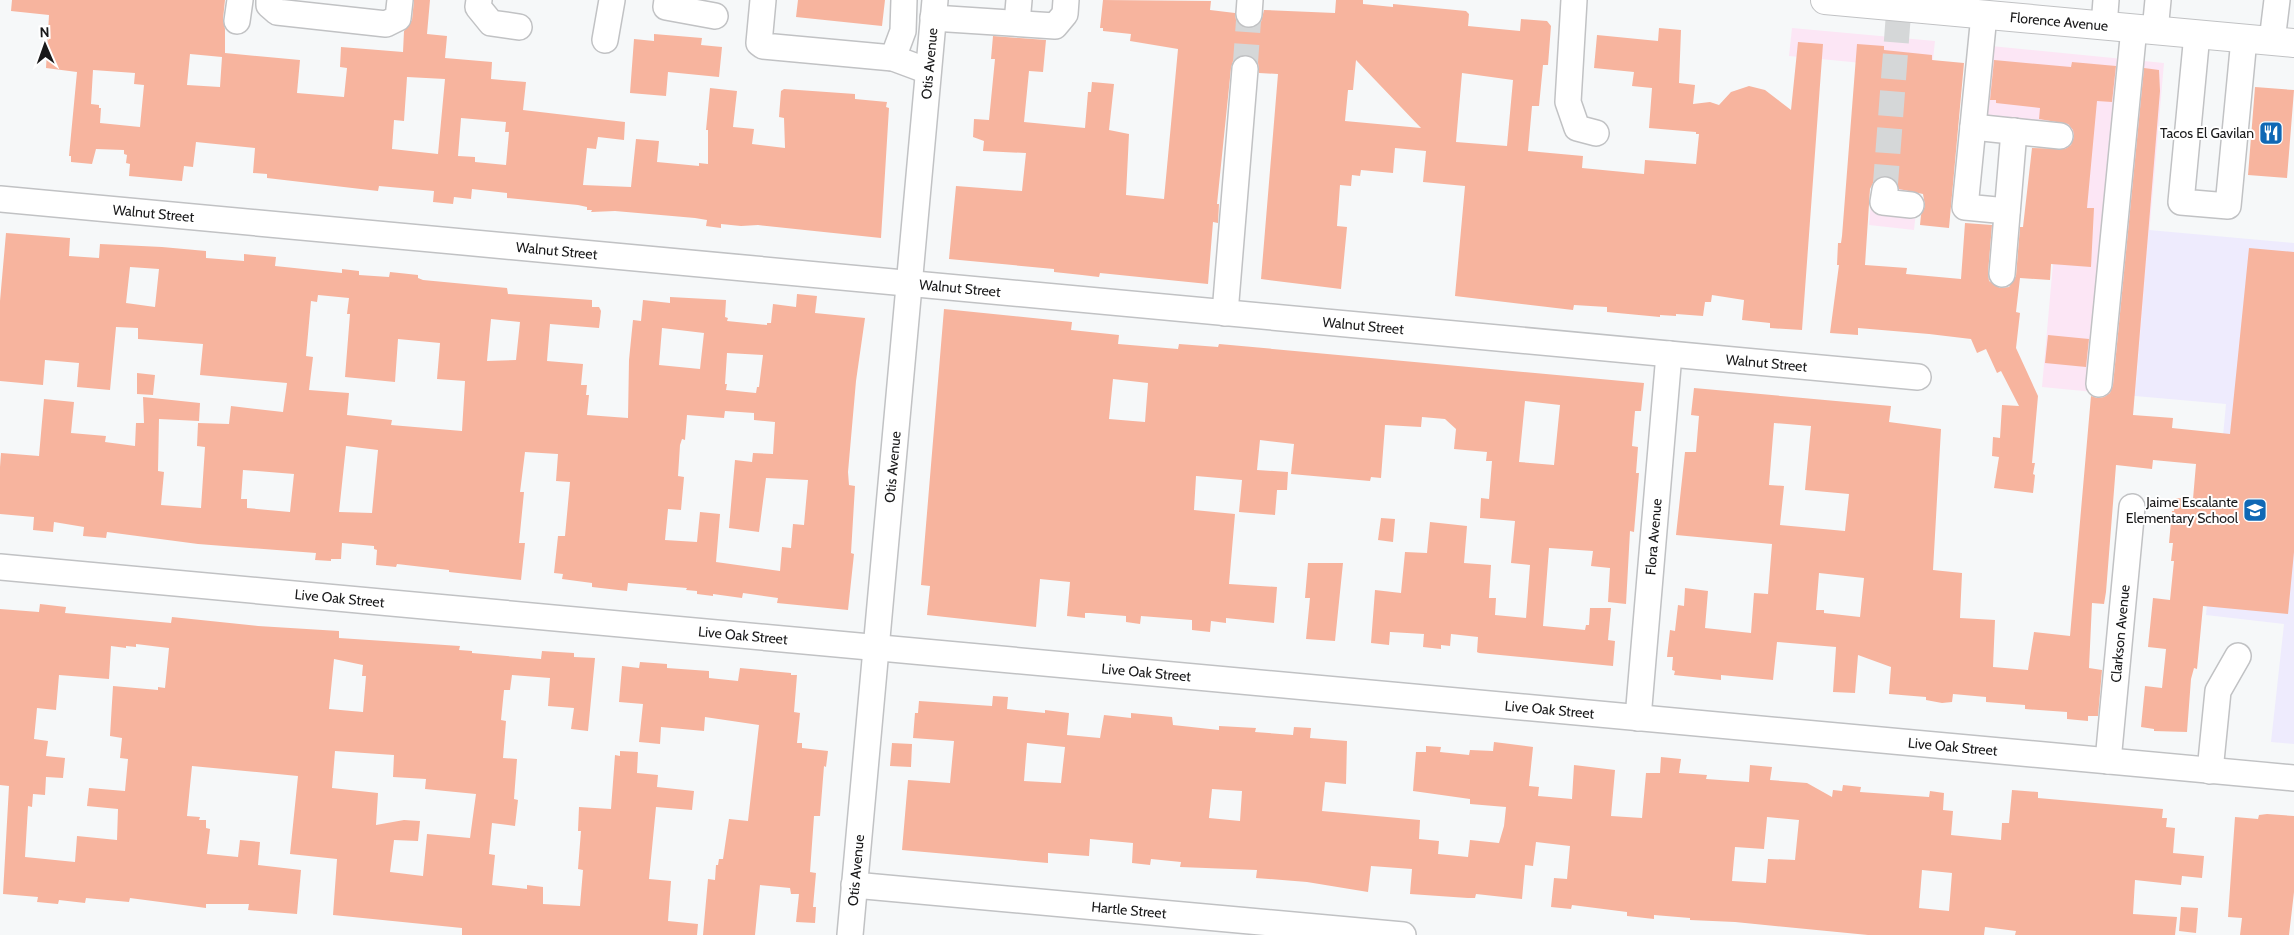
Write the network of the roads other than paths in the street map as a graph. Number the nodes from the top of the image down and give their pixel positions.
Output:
1 (270, 0) edge
2 (400, 0) edge
3 (479, 0) edge
4 (612, 0) edge
5 (667, 0) edge
6 (763, 0) edge
7 (904, 0) edge
8 (1066, 0) edge
9 (1574, 0) edge
10 (1825, 0) edge
11 (2158, 0) edge
12 (2277, 0) edge
13 (1878, 2) edge
14 (934, 9) edge
15 (1018, 11) edge
16 (2105, 13) edge
17 (1984, 15) junction
18 (716, 16) dead end
19 (519, 27) dead end
20 (2145, 30) junction
21 (2197, 34) junction
22 (2244, 39) junction
23 (605, 40) dead end
24 (2283, 42) edge
25 (892, 58) junction
26 (1245, 69) tunnel mouth
27 (928, 71) junction
28 (1973, 127) junction
29 (2014, 131) junction
30 (1596, 133) dead end
31 (2060, 136) dead end
32 (1884, 190) dead end
33 (0, 199) edge
34 (1911, 205) dead end
35 (2007, 211) junction
36 (2002, 274) dead end
37 (909, 284) junction
38 (1225, 313) junction
39 (1669, 354) junction
40 (1918, 376) dead end
41 (2098, 384) dead end
42 (2132, 507) dead end
43 (0, 567) edge
44 (876, 648) junction
45 (2238, 656) dead end
46 (1638, 718) junction
47 (2108, 761) junction
48 (2210, 771) junction
49 (2294, 778) edge
50 (854, 885) junction
51 (850, 935) edge
52 (1403, 935) edge

1 - 2 street
3 - 19 street
4 - 23 street
5 - 18 street
6 - 25 street
7 - 25 street
8 - 15 street
9 - 30 street
10 - 13 main road, Florence Avenue
11 - 20 street
12 - 24 street
13 - 17 main road, Florence Avenue
14 - 15 street
14 - 27 street, Otis Avenue
16 - 17 main road, Florence Avenue
16 - 20 main road, Florence Avenue
17 - 28 street
20 - 21 main road, Florence Avenue
20 - 41 street
21 - 22 main road, Florence Avenue
21 - 22 street
22 - 24 main road, Florence Avenue
25 - 27 street
26 - 38 street
27 - 37 street, Otis Avenue
28 - 29 street
28 - 35 street
29 - 31 street
29 - 35 street
32 - 34 street
33 - 37 street, Walnut Street
35 - 36 street
37 - 38 street, Walnut Street
37 - 44 street, Otis Avenue
38 - 39 street, Walnut Street
39 - 40 street, Walnut Street
39 - 46 street, Flora Avenue
42 - 47 street, Clarkson Avenue
43 - 44 street, Live Oak Street
44 - 46 street, Live Oak Street
44 - 50 street, Otis Avenue
45 - 48 street
46 - 47 street, Live Oak Street
47 - 48 street, Live Oak Street
48 - 49 street, Live Oak Street
50 - 51 street, Otis Avenue
50 - 52 street, Hartle Street

